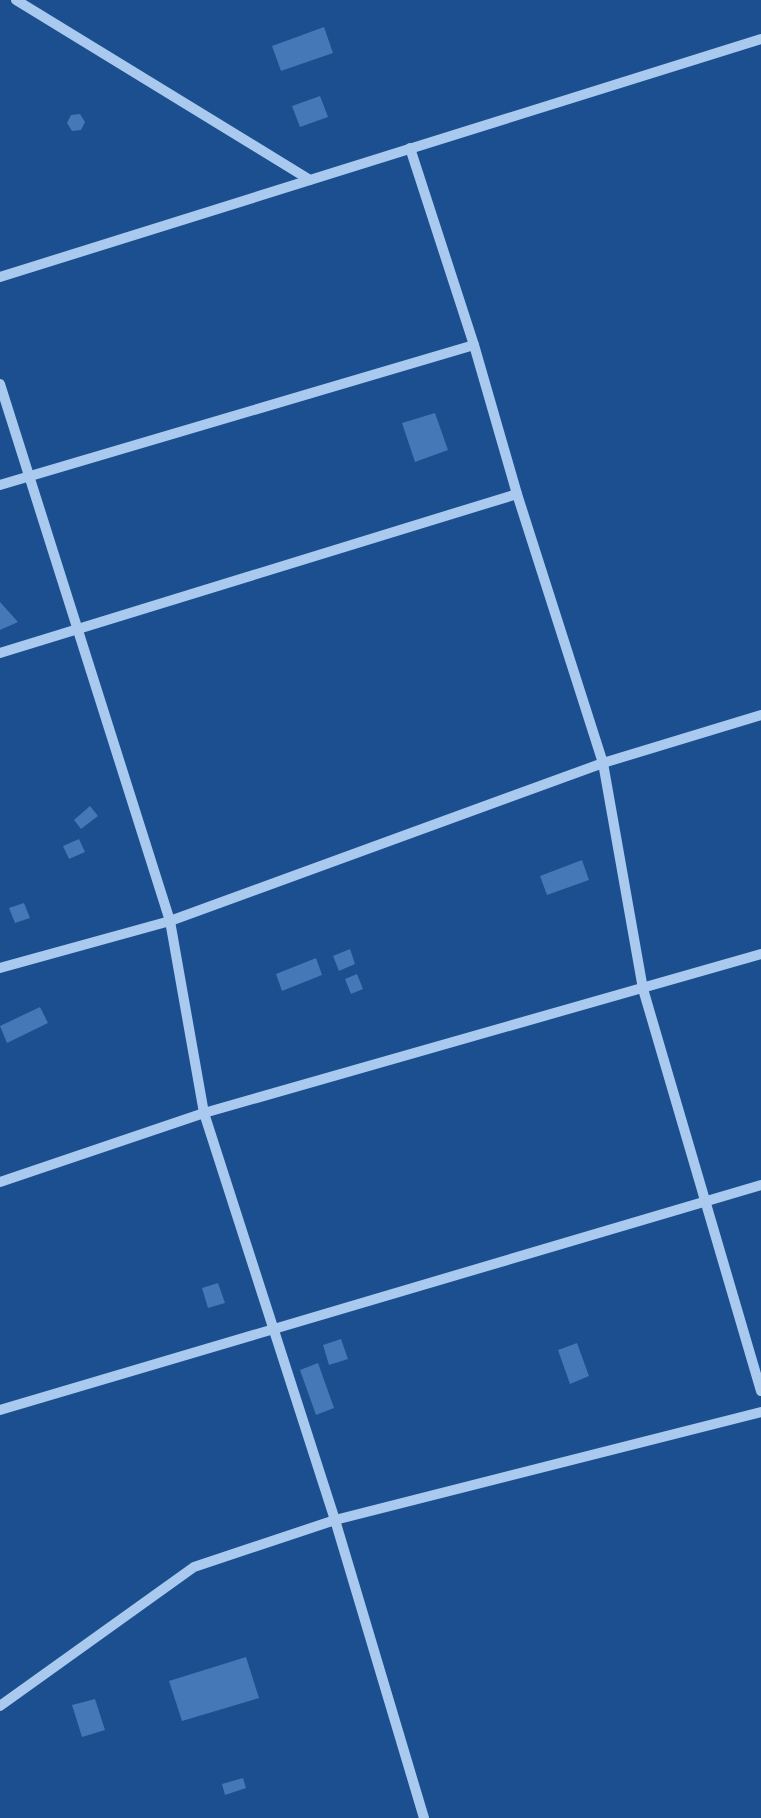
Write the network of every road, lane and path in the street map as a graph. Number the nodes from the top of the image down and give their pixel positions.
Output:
1 (16, 0) edge
2 (761, 39) edge
3 (410, 148) junction
4 (309, 180) junction
5 (0, 277) edge
6 (474, 345) junction
7 (0, 384) edge
8 (29, 477) junction
9 (0, 485) edge
10 (517, 494) junction
11 (78, 629) junction
12 (0, 653) edge
13 (761, 715) edge
14 (603, 763) junction
15 (170, 921) junction
16 (761, 954) edge
17 (0, 968) edge
18 (643, 990) junction
19 (204, 1113) junction
20 (0, 1182) edge
21 (761, 1185) edge
22 (705, 1203) junction
23 (276, 1330) junction
24 (761, 1391) edge
25 (0, 1410) edge
26 (761, 1413) edge
27 (336, 1520) junction
28 (0, 1706) edge
29 (424, 1818) edge

1 - 4 street
2 - 3 street
3 - 4 street
3 - 6 street
4 - 5 street
6 - 8 street
6 - 10 street
7 - 8 street
8 - 9 street
8 - 11 street
10 - 11 street
10 - 14 street
11 - 12 street
11 - 15 street
13 - 14 street
14 - 15 street
14 - 18 street
15 - 17 street
15 - 19 street
16 - 18 street
18 - 19 street
18 - 22 street
19 - 20 street
19 - 23 street
21 - 22 street
22 - 23 street
22 - 24 street
23 - 25 street
23 - 27 street
26 - 27 street
27 - 28 street
27 - 29 street

